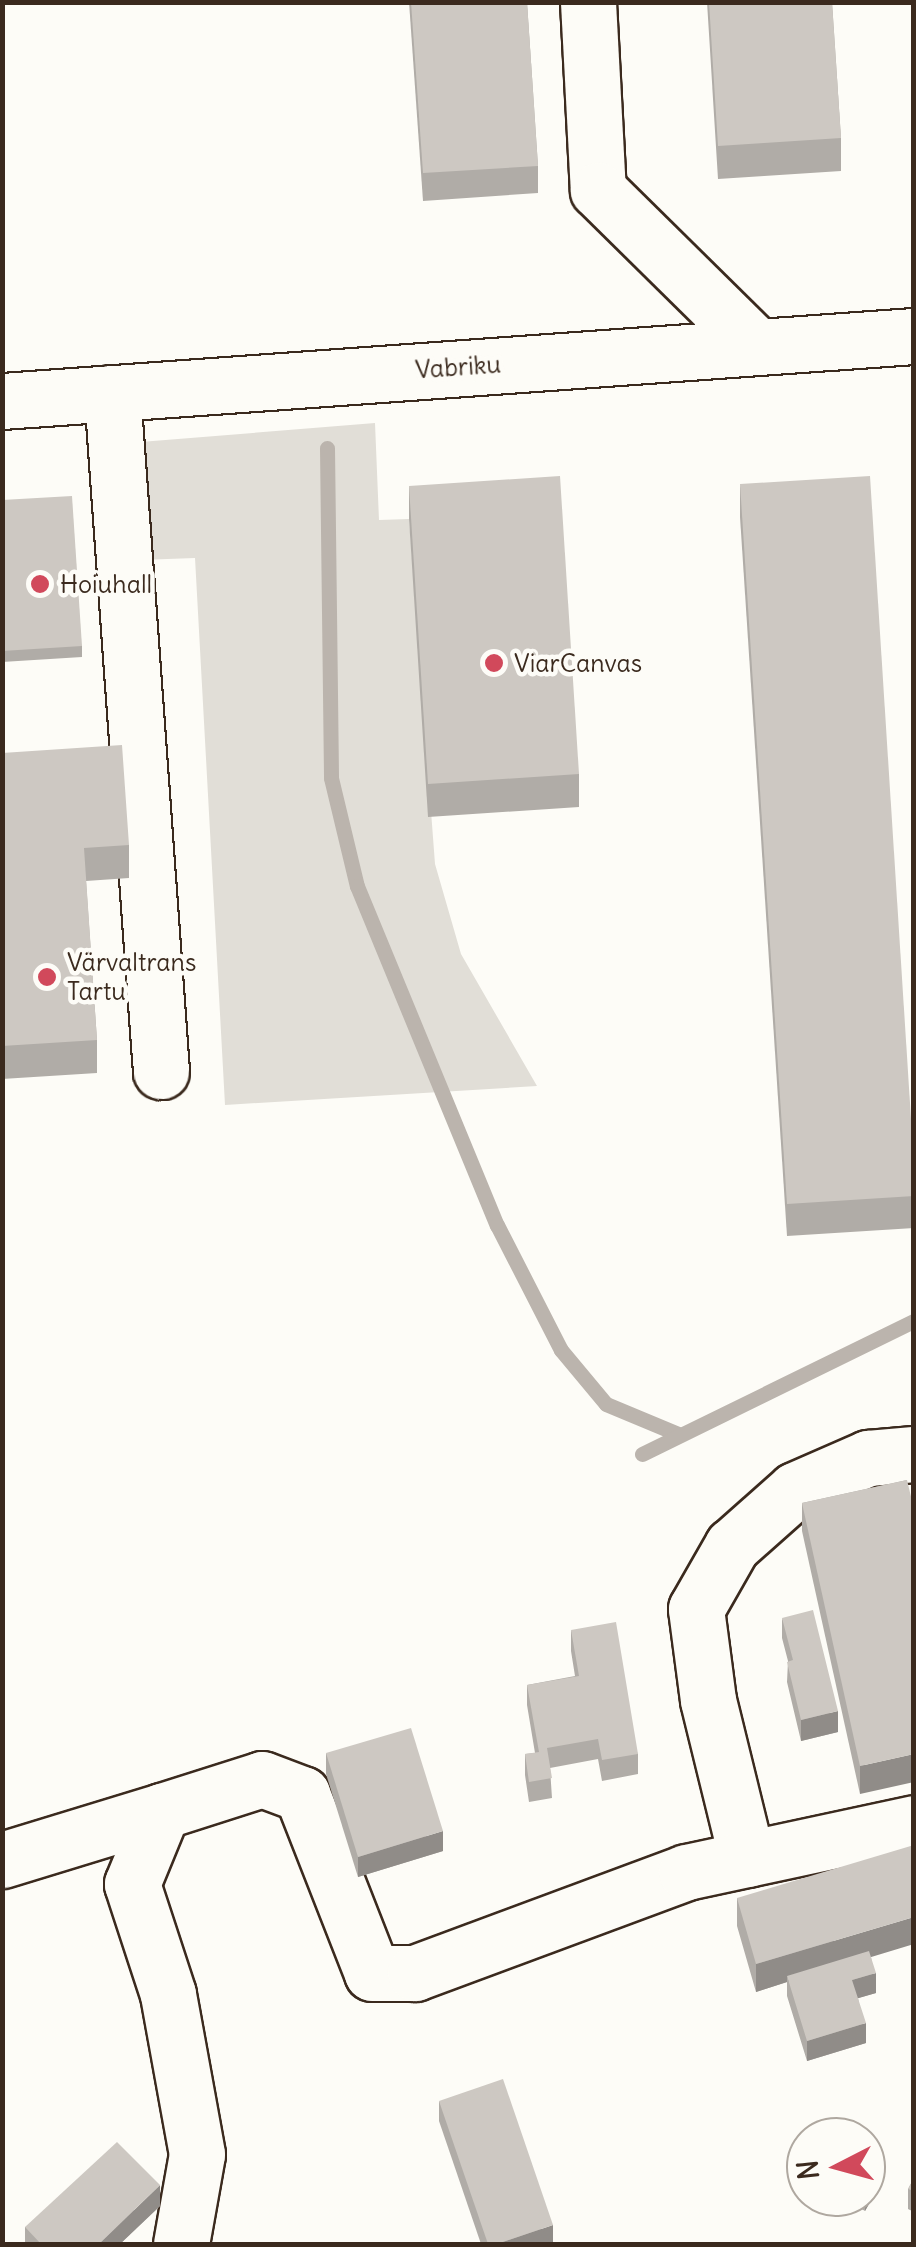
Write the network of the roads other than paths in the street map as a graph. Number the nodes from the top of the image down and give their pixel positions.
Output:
1 (588, 2) edge
2 (914, 336) edge
3 (756, 346) junction
4 (112, 393) junction
5 (2, 401) edge
6 (161, 1072) dead end
7 (914, 1454) edge
8 (162, 1811) junction
9 (914, 1823) edge
10 (747, 1859) junction
11 (2, 1860) edge
12 (181, 2244) edge

1 - 3 street
2 - 3 street, Vabriku
3 - 4 street, Vabriku
4 - 5 street, Vabriku
4 - 6 street
7 - 10 street
8 - 10 street
8 - 11 street
8 - 12 street
9 - 10 street

